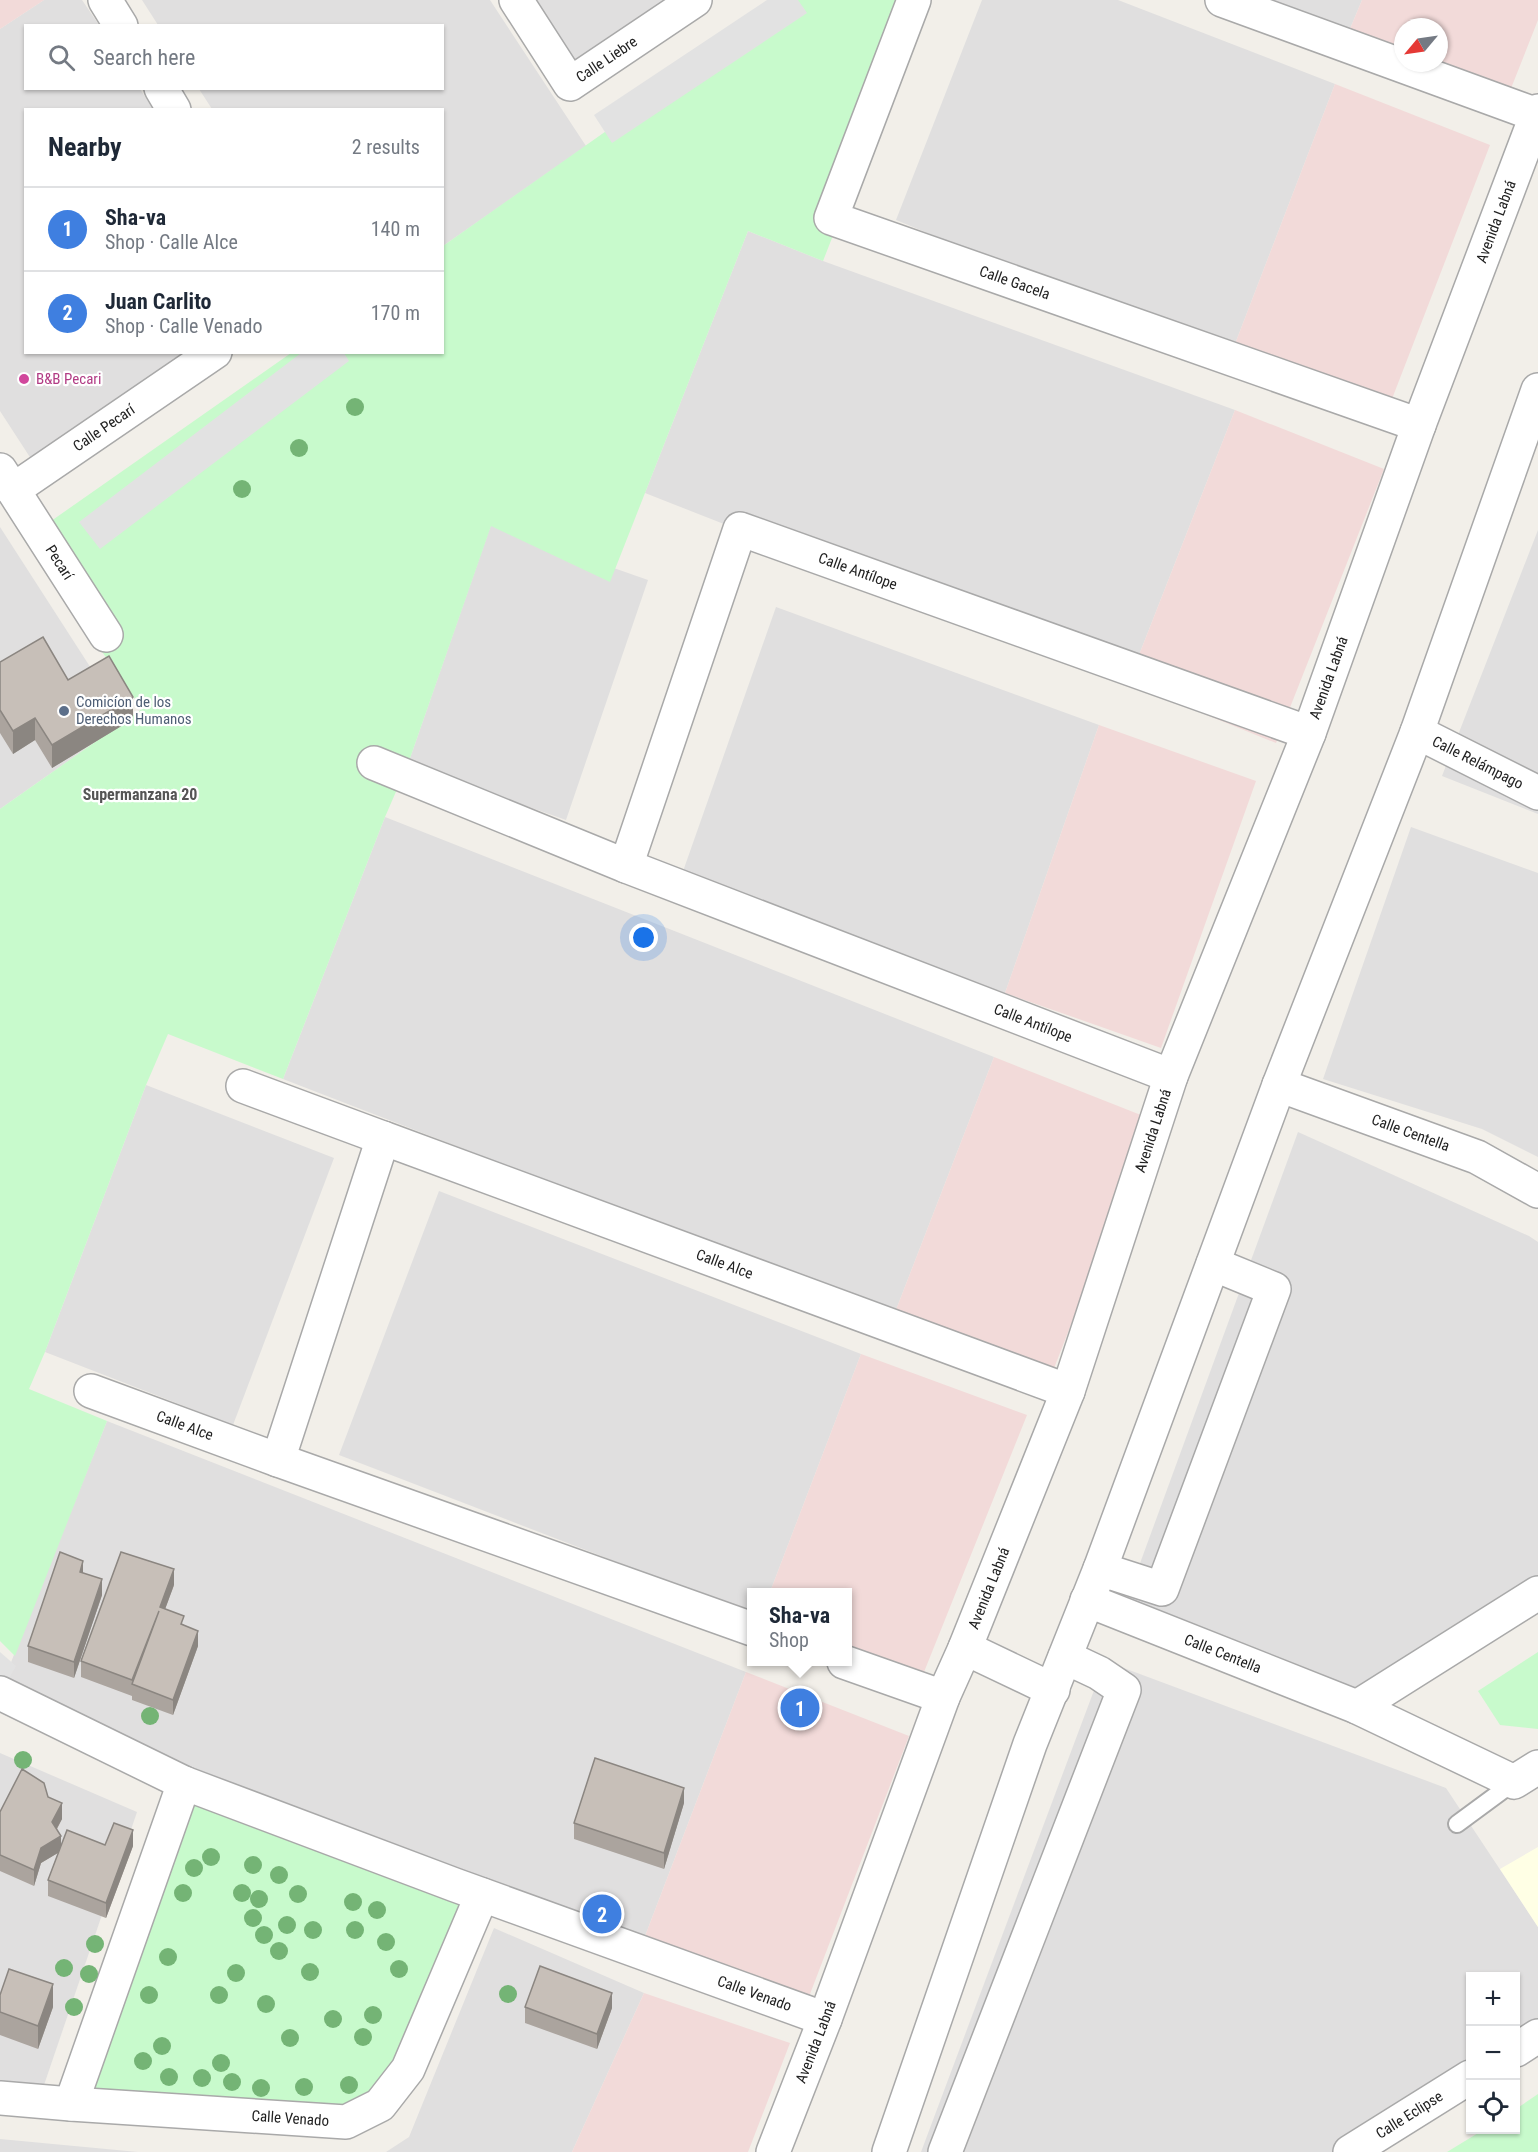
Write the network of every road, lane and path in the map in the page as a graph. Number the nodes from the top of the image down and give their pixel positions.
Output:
1 (105, 0) edge
2 (516, 0) edge
3 (695, 0) edge
4 (914, 0) edge
5 (1222, 0) edge
6 (120, 24) edge
7 (162, 90) edge
8 (173, 108) edge
9 (1537, 113) edge
10 (211, 354) edge
11 (1538, 390) edge
12 (1419, 425) junction
13 (1529, 446) edge
14 (6, 480) edge
15 (106, 635) dead end
16 (1416, 732) junction
17 (1309, 733) junction
18 (374, 763) dead end
19 (1538, 794) edge
20 (626, 866) junction
21 (1171, 1076) junction
22 (1279, 1085) junction
23 (243, 1086) dead end
24 (383, 1138) junction
25 (1538, 1191) edge
26 (1213, 1264) junction
27 (91, 1391) dead end
28 (1068, 1391) junction
29 (278, 1460) junction
30 (1114, 1573) junction
31 (1538, 1593) edge
32 (1088, 1600) junction
33 (747, 1627) edge
34 (965, 1648) junction
35 (1065, 1658) junction
36 (852, 1665) edge
37 (1053, 1690) junction
38 (0, 1693) edge
39 (943, 1696) junction
40 (1357, 1707) junction
41 (1526, 1774) edge
42 (184, 1783) junction
43 (1457, 1824) dead end
44 (482, 1895) junction
45 (825, 2019) junction
46 (1538, 2036) edge
47 (1520, 2047) edge
48 (1467, 2080) edge
49 (0, 2098) edge
50 (71, 2104) junction
51 (773, 2152) edge
52 (890, 2152) edge
53 (945, 2152) edge
54 (1350, 2152) edge

1 - 6 street
2 - 3 street, Calle Liebre
4 - 12 street, Calle Gacela
5 - 9 street
7 - 8 street
9 - 12 street, Avenida Labná
10 - 14 street, Calle Pecarí
11 - 13 street
12 - 17 street, Avenida Labná
13 - 16 street
14 - 15 street, Pecarí
16 - 19 street, Calle Relámpago
16 - 22 street
17 - 20 street, Calle Antílope
17 - 21 street, Avenida Labná
18 - 20 street, Calle Antílope
20 - 21 street, Calle Antílope
21 - 28 street, Avenida Labná
22 - 25 street, Calle Centella
22 - 26 street
23 - 24 street, Calle Alce
24 - 28 street, Calle Alce
24 - 29 street
26 - 30 street
26 - 30 street
27 - 29 street, Calle Alce
28 - 34 street, Avenida Labná
29 - 33 street, Calle Alce
30 - 32 street
31 - 40 street
32 - 35 street
32 - 40 street, Calle Centella
34 - 37 street
34 - 39 street, Avenida Labná
35 - 37 street
35 - 53 street
36 - 39 street
37 - 52 street
38 - 42 street, Calle Venado
39 - 45 street, Avenida Labná
40 - 41 street, Calle Centella
41 - 43 lane
42 - 44 street, Calle Venado
42 - 50 street
44 - 45 street, Calle Venado
44 - 50 street, Calle Venado
45 - 51 street, Avenida Labná
46 - 47 street
48 - 54 street, Calle Eclipse
49 - 50 street, Calle Venado

